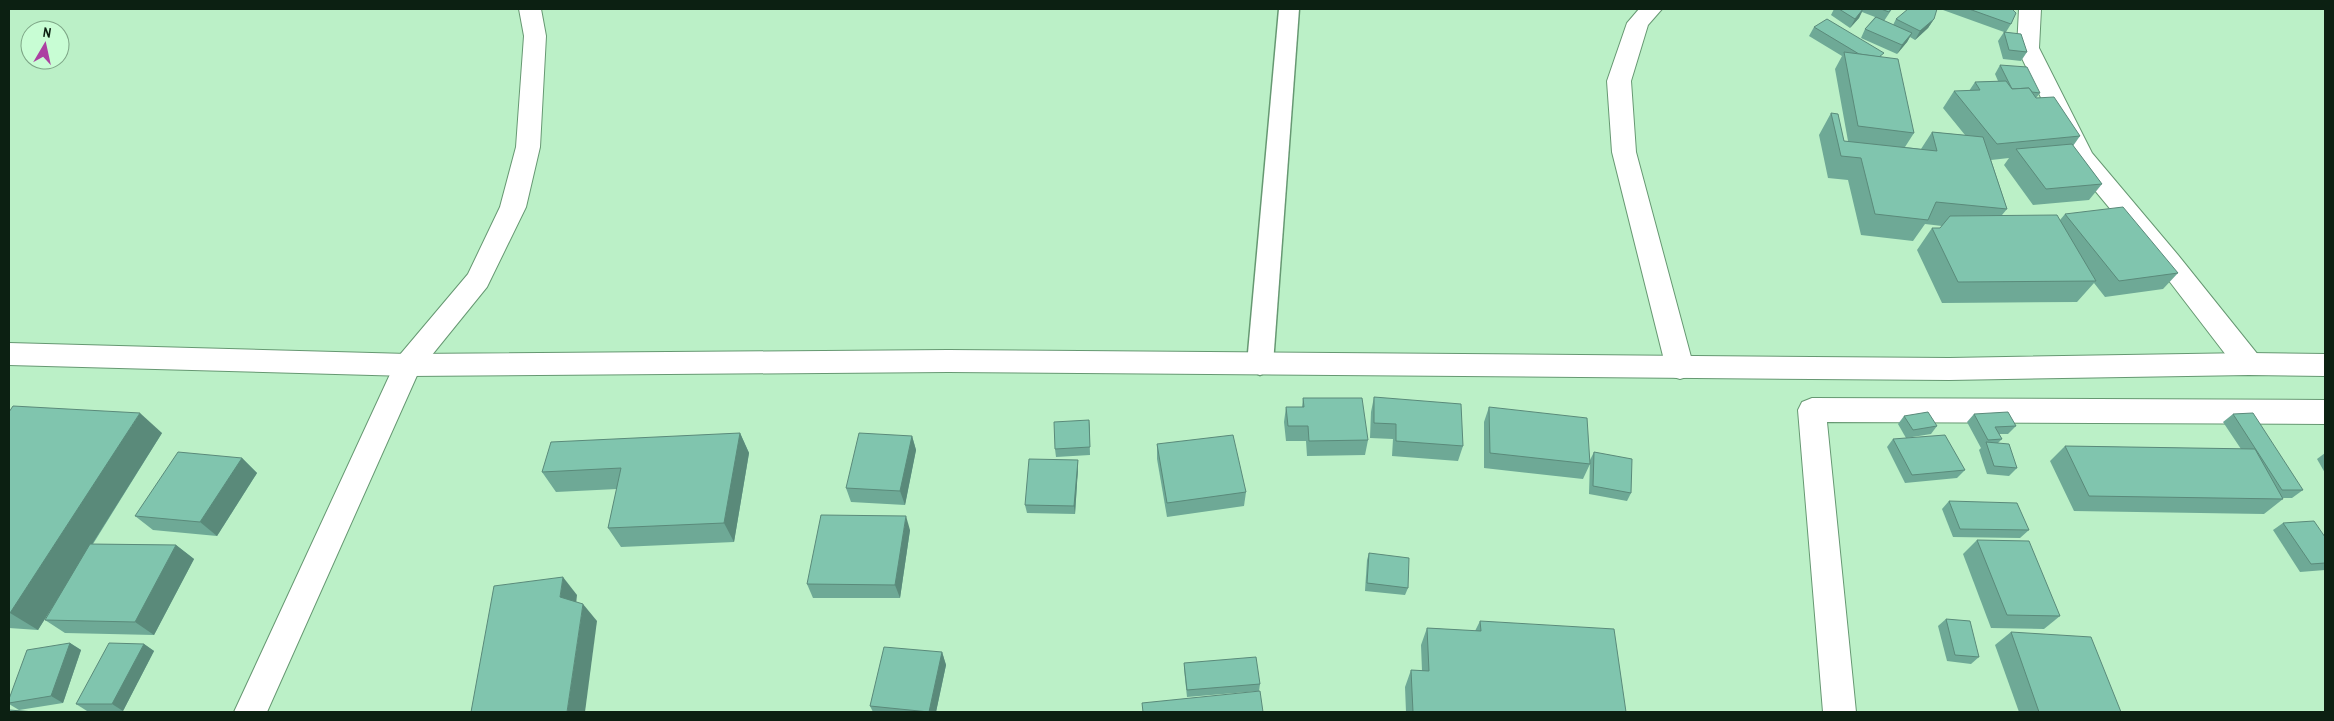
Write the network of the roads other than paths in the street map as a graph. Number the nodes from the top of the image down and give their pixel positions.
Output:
1 (530, 9) edge
2 (1289, 9) edge
3 (1651, 9) edge
4 (2030, 9) edge
5 (9, 354) edge
6 (1260, 364) junction
7 (2249, 364) junction
8 (408, 365) junction
9 (2325, 365) edge
10 (1680, 368) junction
11 (2325, 412) edge
12 (250, 712) edge
13 (1839, 712) edge

1 - 8 street
2 - 6 lane
3 - 10 street
4 - 7 street
5 - 8 street
6 - 8 street
6 - 10 street
7 - 9 street
7 - 10 street
8 - 12 street
11 - 13 street

